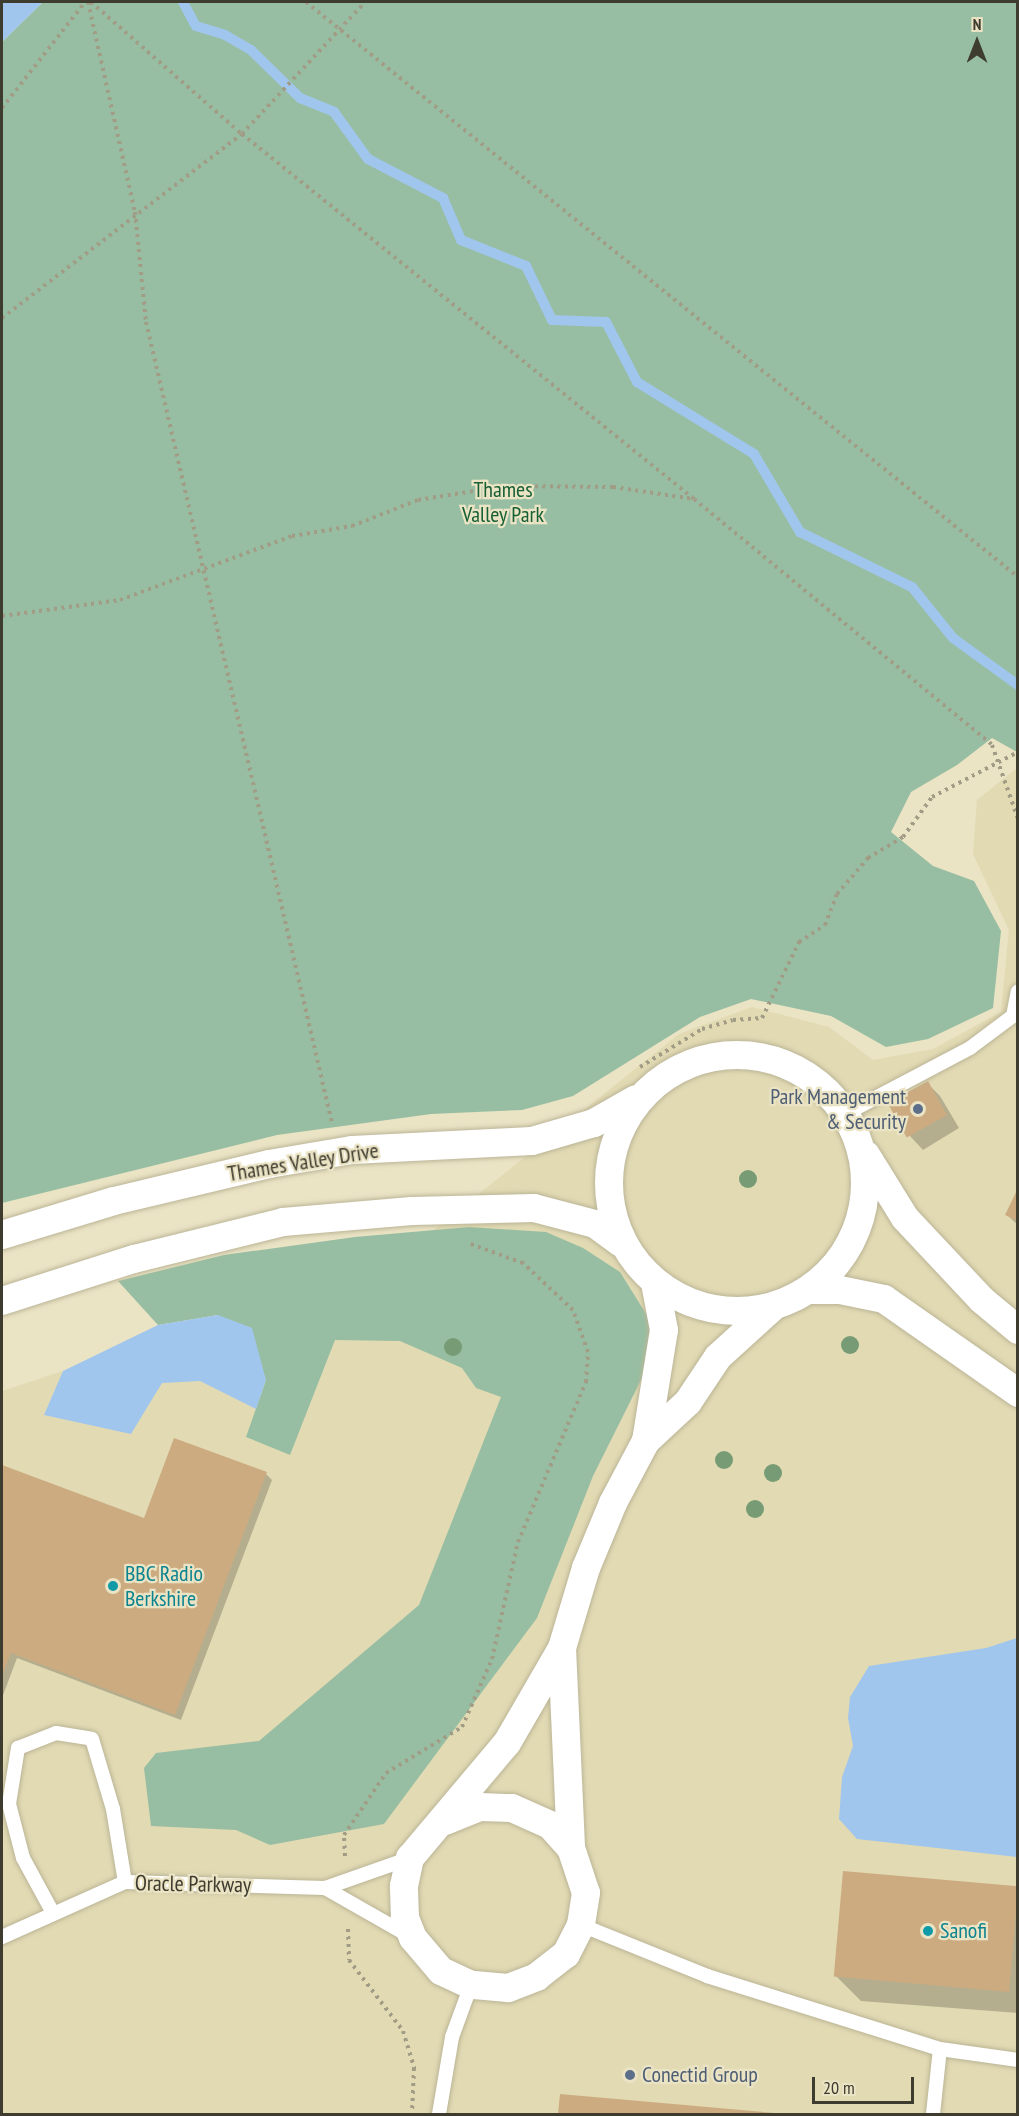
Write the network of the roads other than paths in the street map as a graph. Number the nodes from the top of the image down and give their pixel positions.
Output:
1 (1017, 991) edge
2 (638, 1098) junction
3 (843, 1115) junction
4 (861, 1145) junction
5 (2, 1235) edge
6 (621, 1243) junction
7 (655, 1283) junction
8 (810, 1290) junction
9 (2, 1301) edge
10 (773, 1307) junction
11 (1017, 1330) edge
12 (1017, 1393) edge
13 (646, 1441) junction
14 (562, 1648) junction
15 (441, 1823) junction
16 (571, 1848) junction
17 (410, 1858) junction
18 (125, 1881) junction
19 (325, 1888) junction
20 (53, 1912) junction
21 (581, 1926) junction
22 (2, 1937) edge
23 (413, 1938) junction
24 (471, 1985) junction
25 (940, 2049) junction
26 (1017, 2060) edge
27 (439, 2115) edge
28 (933, 2115) edge

1 - 3 lane
2 - 3 street, Thames Valley Drive
2 - 5 street, Thames Valley Drive
2 - 6 street
3 - 4 street, Thames Valley Drive
4 - 8 street
4 - 11 street
6 - 7 street
6 - 9 street
7 - 10 street
7 - 13 street
8 - 10 street
8 - 12 street
10 - 13 street
13 - 14 street
14 - 15 street
14 - 16 street
15 - 16 street
15 - 17 street
16 - 21 street
17 - 19 lane, Oracle Parkway
17 - 23 street
18 - 19 lane, Oracle Parkway
18 - 20 lane, Oracle Parkway
18 - 20 lane
19 - 23 lane, Oracle Parkway
20 - 22 lane, Oracle Parkway
21 - 24 street
21 - 25 lane
23 - 24 street
24 - 27 lane
25 - 26 lane
25 - 28 lane

